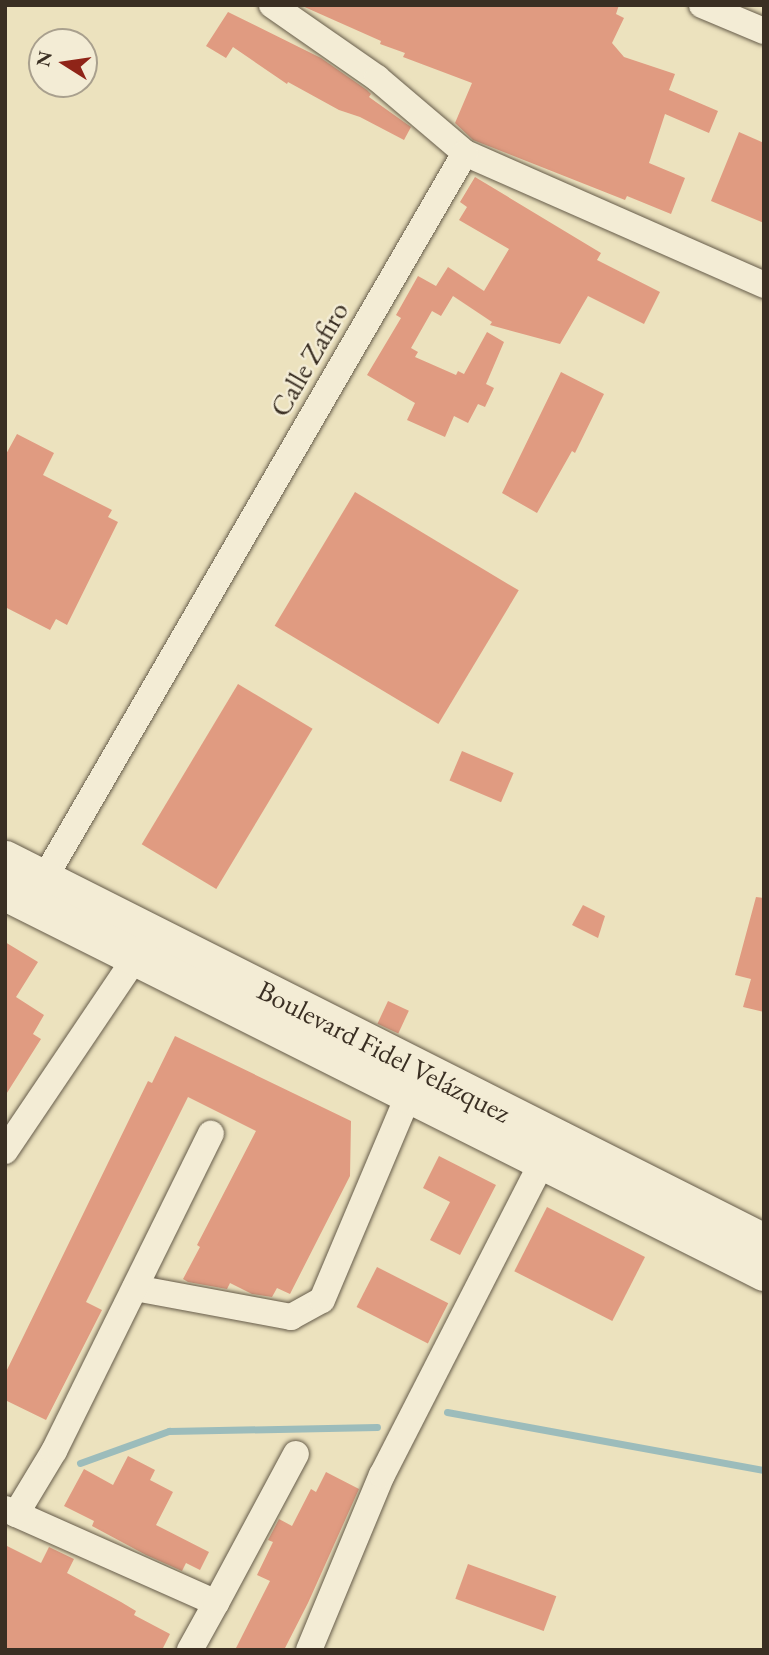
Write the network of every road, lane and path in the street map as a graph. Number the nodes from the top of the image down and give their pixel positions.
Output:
1 (272, 5) edge
2 (702, 5) edge
3 (764, 31) edge
4 (465, 153) junction
5 (764, 285) edge
6 (5, 859) edge
7 (44, 879) junction
8 (5, 892) edge
9 (136, 957) junction
10 (368, 1058) junction
11 (409, 1094) junction
12 (211, 1134) dead end
13 (5, 1151) edge
14 (542, 1162) junction
15 (764, 1242) edge
16 (764, 1272) edge
17 (135, 1288) junction
18 (296, 1454) dead end
19 (11, 1511) edge
20 (216, 1603) junction
21 (190, 1650) edge
22 (309, 1650) edge

1 - 4 street
2 - 3 street
4 - 5 street
4 - 7 street, Calle Zafiro
6 - 7 main road, Boulevard Fidel Velázquez
7 - 10 main road, Boulevard Fidel Velázquez
8 - 9 main road, Boulevard Fidel Velázquez
9 - 10 main road, Boulevard Fidel Velázquez
9 - 13 street
10 - 11 main road, Boulevard Fidel Velázquez
10 - 15 main road, Boulevard Fidel Velázquez
11 - 14 main road, Boulevard Fidel Velázquez
11 - 17 street
12 - 17 street
14 - 16 main road, Boulevard Fidel Velázquez
14 - 22 street
17 - 19 street
18 - 20 street
19 - 20 street
20 - 21 street

